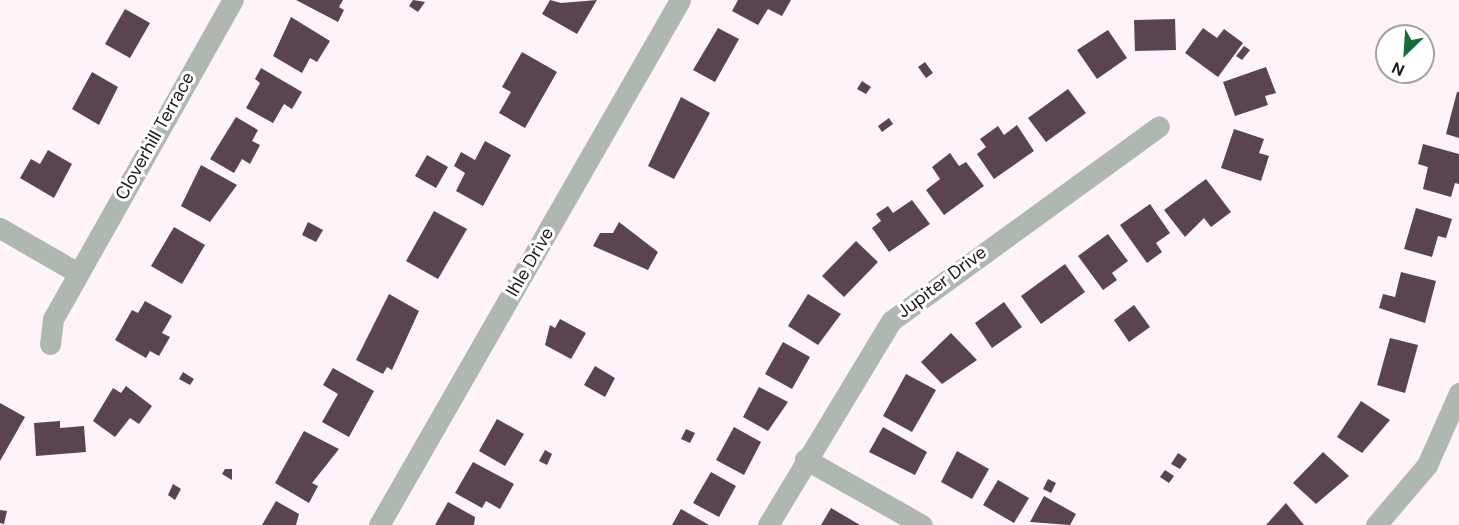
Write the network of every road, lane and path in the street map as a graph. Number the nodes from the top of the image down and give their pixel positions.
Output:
1 (233, 0) edge
2 (680, 0) edge
3 (1159, 126) dead end
4 (0, 228) edge
5 (78, 273) junction
6 (50, 344) dead end
7 (1459, 393) edge
8 (805, 459) junction
9 (379, 525) edge
10 (768, 525) edge
11 (922, 525) edge
12 (1376, 525) edge

1 - 5 street, Cloverhill Terrace
2 - 9 street, Ihle Drive
3 - 8 street, Jupiter Drive
4 - 5 street
5 - 6 street, Cloverhill Terrace
7 - 12 street
8 - 10 street, Jupiter Drive
8 - 11 street

